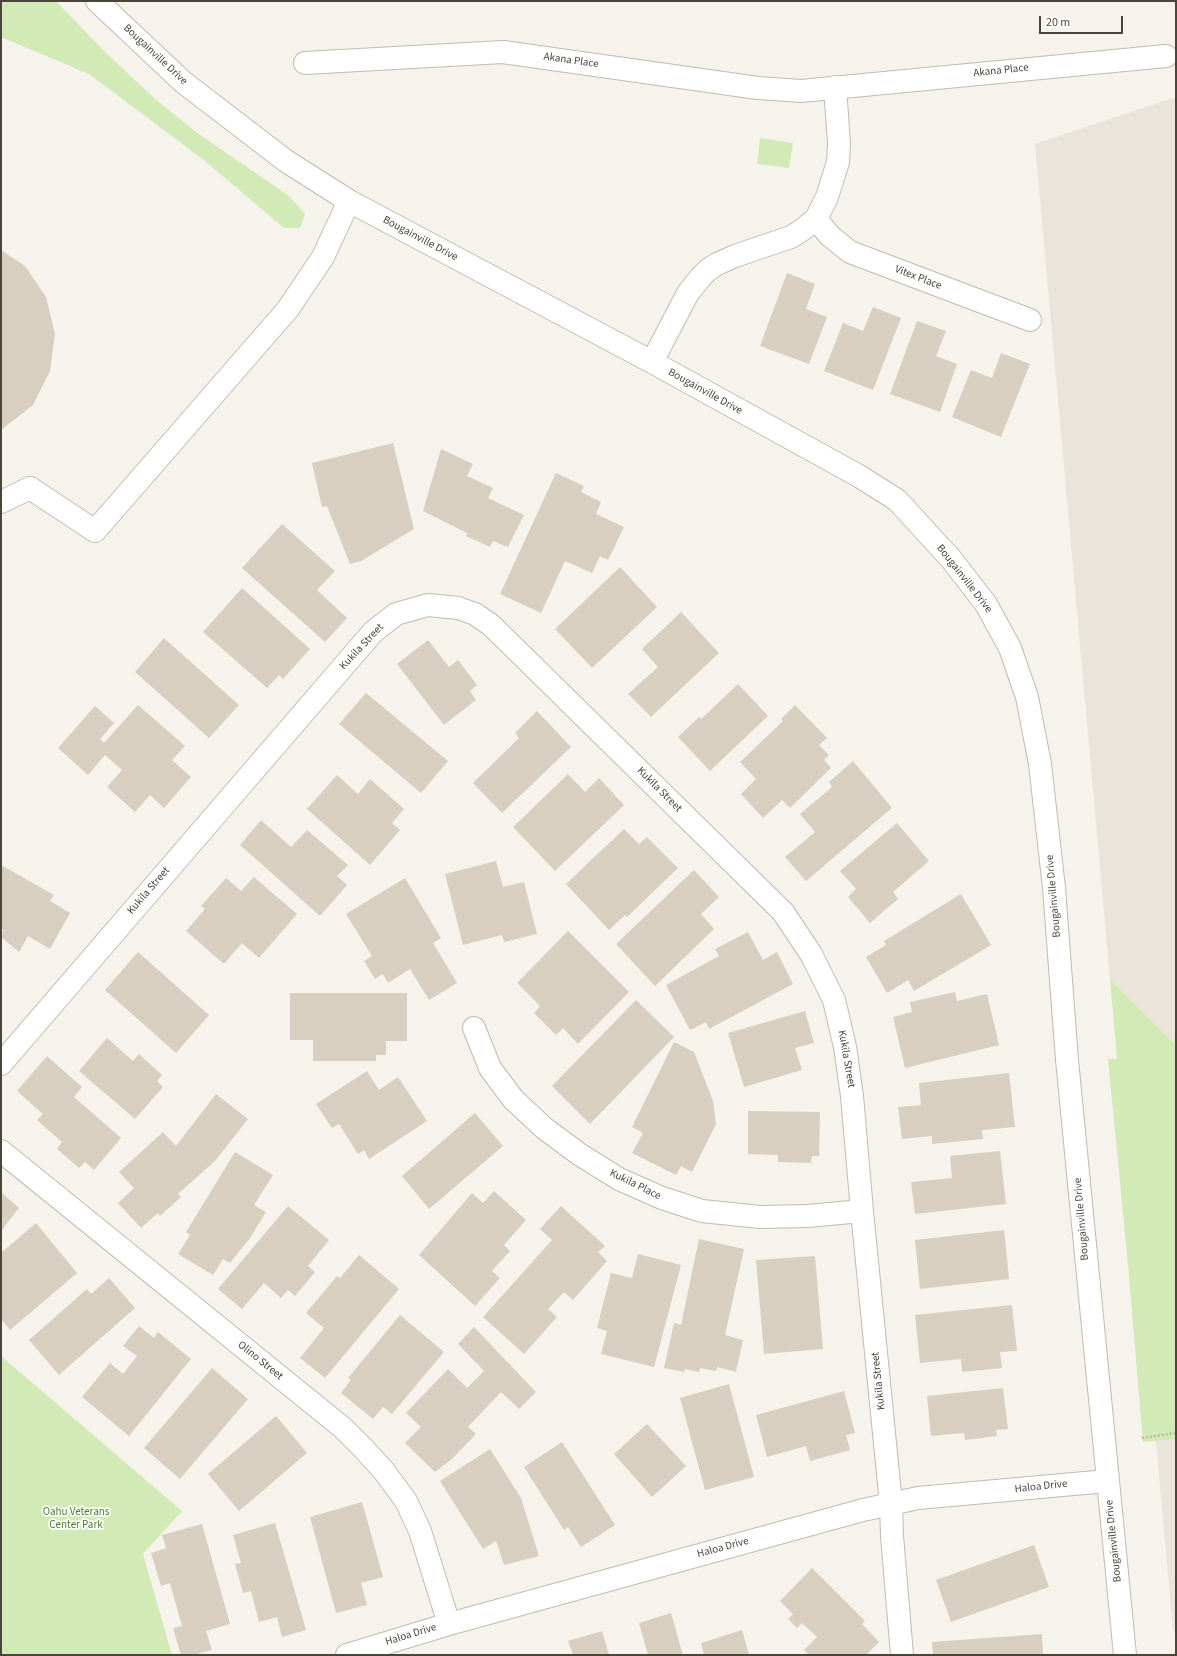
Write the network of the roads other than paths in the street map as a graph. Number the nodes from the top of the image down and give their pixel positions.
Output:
1 (97, 1) edge
2 (1166, 56) dead end
3 (305, 63) dead end
4 (835, 87) junction
5 (349, 201) junction
6 (816, 219) junction
7 (1030, 320) dead end
8 (652, 362) junction
9 (1, 502) edge
10 (474, 1028) dead end
11 (1, 1064) edge
12 (1, 1151) edge
13 (862, 1211) junction
14 (1107, 1481) junction
15 (891, 1504) junction
16 (450, 1624) junction
17 (347, 1655) edge
18 (902, 1655) edge
19 (1125, 1655) edge

1 - 5 street, Bougainville Drive
2 - 4 street, Akana Place
3 - 4 street, Akana Place
4 - 6 street
5 - 8 street, Bougainville Drive
5 - 9 street
6 - 7 street, Vitex Place
6 - 8 street
8 - 14 street, Bougainville Drive
10 - 13 street, Kukila Place
11 - 13 street, Kukila Street
12 - 16 street, Olino Street
13 - 15 street, Kukila Street
14 - 15 street, Haloa Drive
14 - 19 street, Bougainville Drive
15 - 16 street, Haloa Drive
15 - 18 street, Kukila Street
16 - 17 street, Haloa Drive

